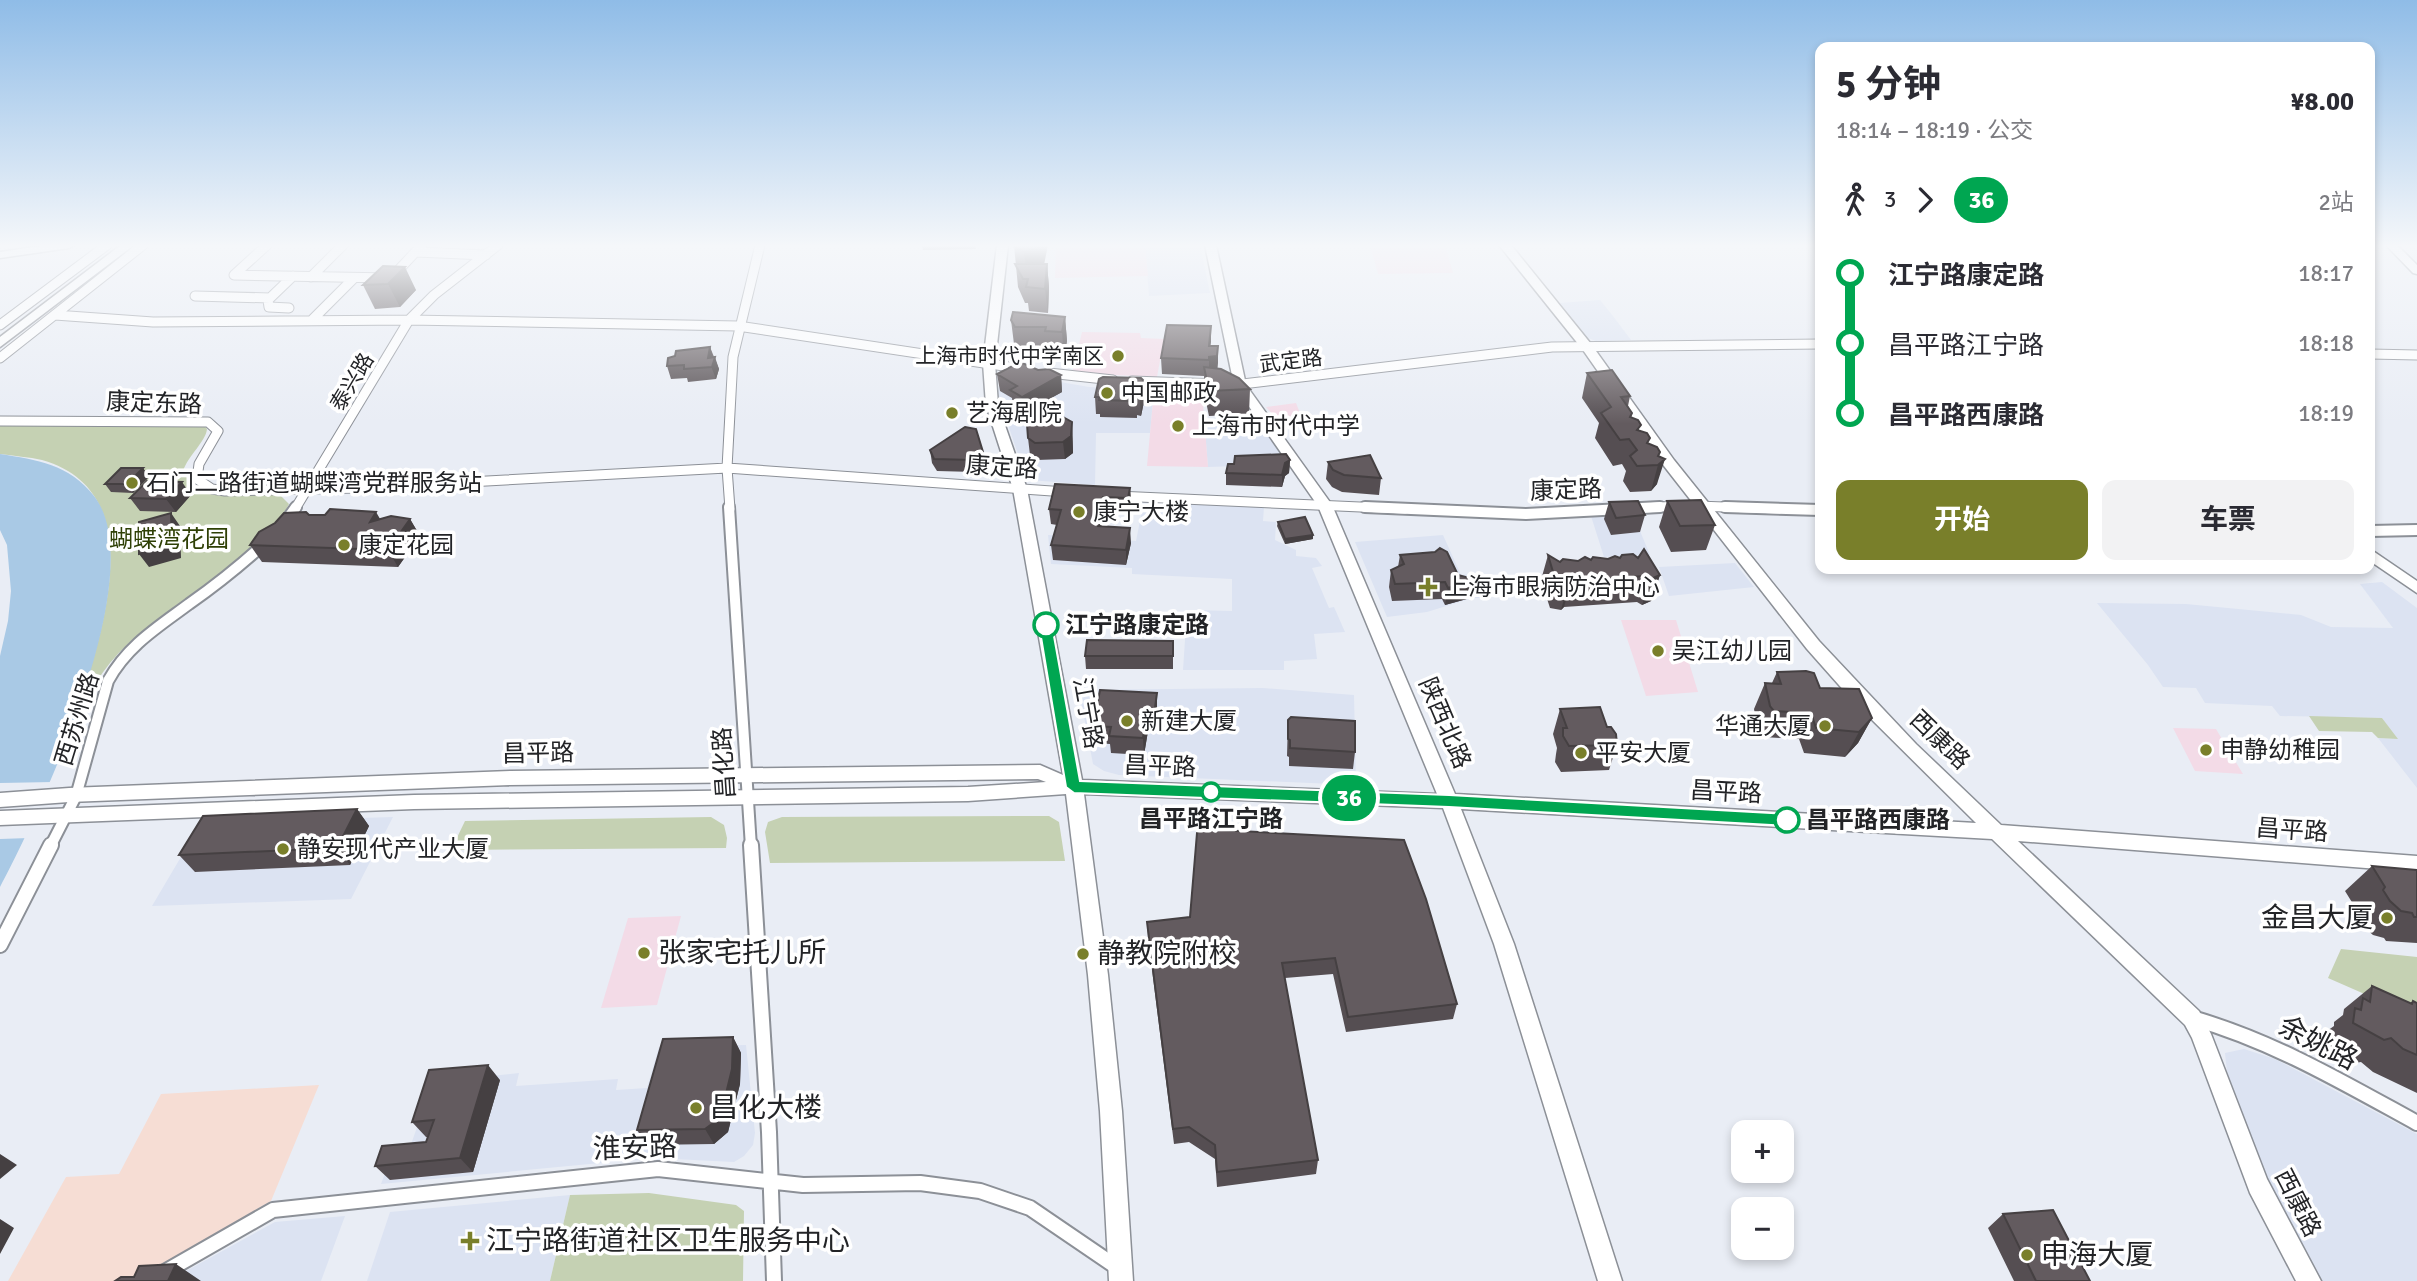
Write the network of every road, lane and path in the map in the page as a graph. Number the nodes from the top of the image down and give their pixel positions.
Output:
1 (26, 305) edge
2 (36, 305) edge
3 (45, 305) edge
4 (68, 305) edge
5 (269, 305) edge
6 (327, 305) edge
7 (424, 305) edge
8 (744, 305) edge
9 (995, 305) edge
10 (1223, 305) edge
11 (1553, 305) edge
12 (289, 308) dead end
13 (55, 315) junction
14 (409, 320) junction
15 (311, 321) junction
16 (0, 325) edge
17 (738, 326) junction
18 (0, 331) edge
19 (0, 343) edge
20 (1815, 344) edge
21 (1587, 347) junction
22 (2375, 354) edge
23 (2417, 355) edge
24 (0, 358) edge
25 (989, 363) junction
26 (1240, 385) junction
27 (0, 421) edge
28 (727, 468) junction
29 (1020, 489) junction
30 (308, 490) junction
31 (1073, 493) edge
32 (1100, 495) edge
33 (1325, 505) junction
34 (1703, 505) junction
35 (1815, 510) edge
36 (2417, 530) edge
37 (2375, 531) edge
38 (2375, 558) edge
39 (2417, 588) edge
40 (746, 775) junction
41 (1074, 787) junction
42 (748, 796) junction
43 (67, 797) junction
44 (0, 800) edge
45 (1449, 801) junction
46 (68, 814) junction
47 (0, 818) edge
48 (1999, 832) junction
49 (2417, 864) edge
50 (0, 945) edge
51 (2192, 1018) junction
52 (2417, 1123) edge
53 (770, 1181) junction
54 (1121, 1276) edge
55 (149, 1281) edge
56 (774, 1281) edge
57 (1609, 1281) edge
58 (2309, 1281) edge

1 - 16 street
2 - 18 main road
3 - 19 main road
4 - 13 street
5 - 12 street
6 - 15 street
7 - 14 street, 泰兴路
8 - 17 street, 昌化路
9 - 25 main road, 江宁路
10 - 26 main road, 陕西北路
11 - 21 main road, 西康路
13 - 15 street, 武定路
13 - 24 street
14 - 15 street, 武定路
14 - 17 street, 武定路
14 - 30 street, 泰兴路
17 - 25 street, 武定路
17 - 28 street, 昌化路
20 - 21 street, 武定路
21 - 26 street, 武定路
21 - 34 main road, 西康路
22 - 23 street
25 - 26 street, 武定路
25 - 29 main road, 江宁路
26 - 33 main road, 陕西北路
27 - 30 street, 康定东路
28 - 29 street, 康定路
28 - 30 street, 康定路
28 - 40 street, 昌化路
29 - 31 street, 康定路
29 - 41 main road, 江宁路
30 - 43 street, 西苏州路
32 - 33 street, 康定路
33 - 34 street, 康定路
33 - 45 main road, 陕西北路
34 - 35 street, 康定路
34 - 48 main road, 西康路
36 - 37 street
38 - 39 main road
40 - 41 main road, 昌平路
40 - 42 street, 昌化路
40 - 43 main road, 昌平路
41 - 42 main road, 昌平路
41 - 45 main road, 昌平路
41 - 54 main road, 江宁路
42 - 46 main road, 昌平路
42 - 53 street, 昌化路
43 - 44 main road, 昌平路
43 - 46 street, 西苏州路
45 - 48 main road, 昌平路
45 - 57 main road, 陕西北路
46 - 47 main road, 昌平路
46 - 50 street, 西苏州路
48 - 49 main road, 昌平路
48 - 51 main road, 西康路
51 - 52 street, 余姚路
51 - 58 main road, 西康路
53 - 54 street, 淮安路
53 - 55 street, 淮安路
53 - 56 street, 昌化路

